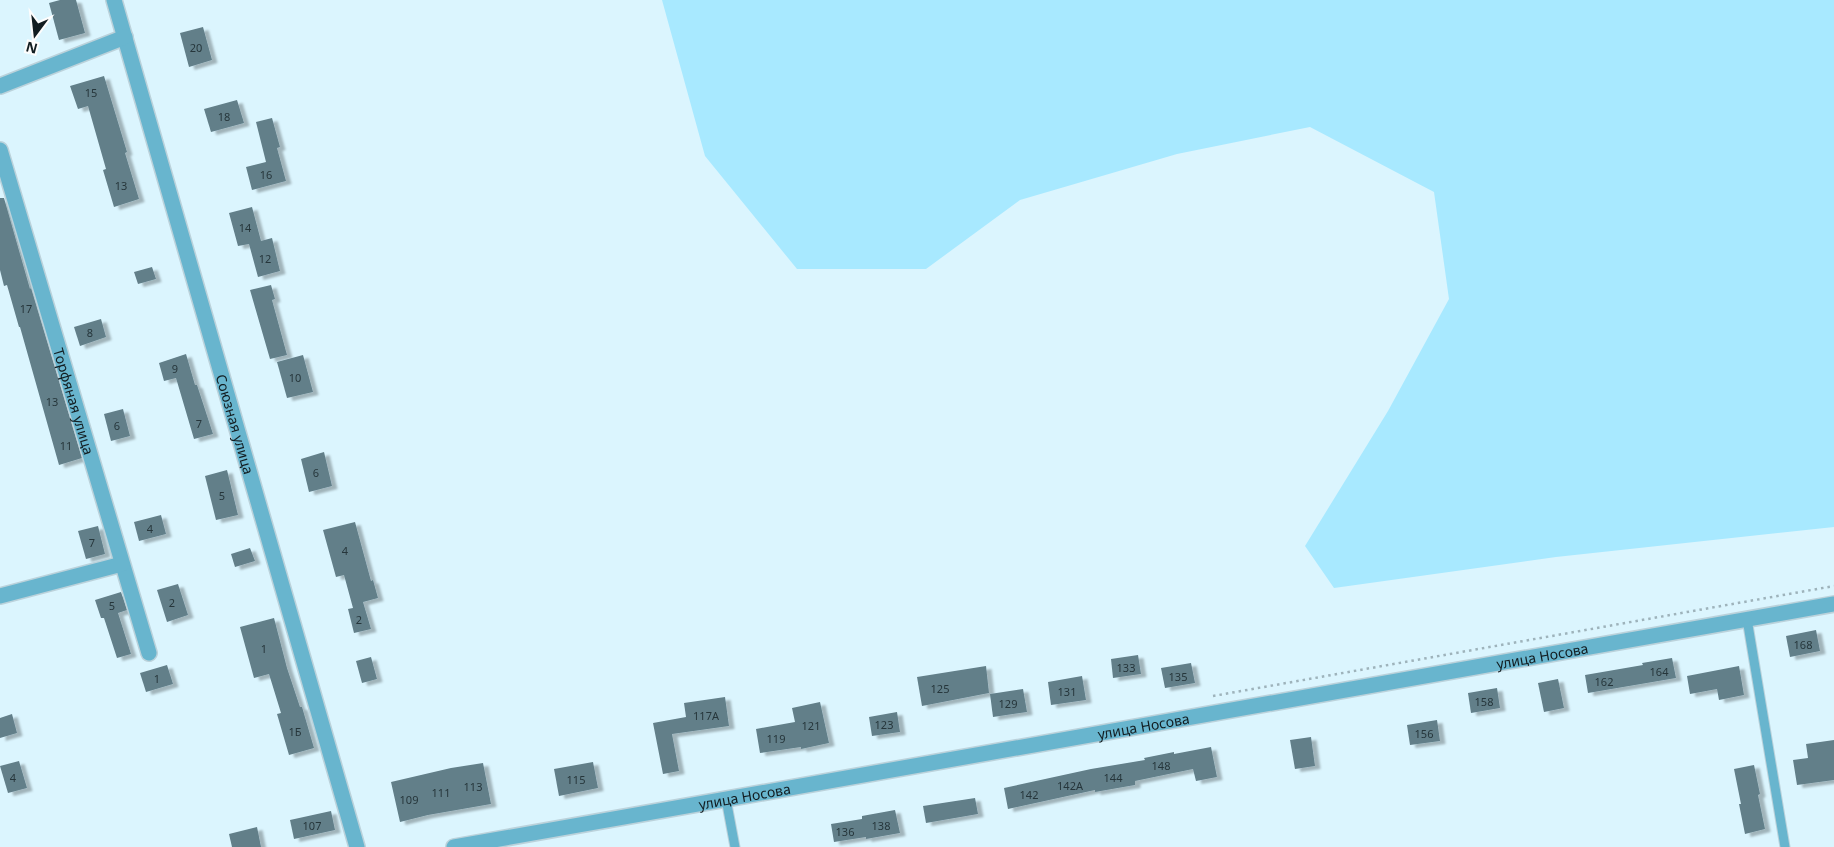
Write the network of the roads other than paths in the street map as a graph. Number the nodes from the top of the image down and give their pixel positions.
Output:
1 (114, 0) edge
2 (124, 37) junction
3 (0, 86) edge
4 (0, 150) edge
5 (122, 564) junction
6 (0, 596) edge
7 (1834, 604) edge
8 (1747, 619) junction
9 (149, 653) dead end
10 (726, 799) junction
11 (358, 847) edge
12 (454, 847) edge
13 (735, 847) edge
14 (1785, 847) edge

1 - 2 street, Союзная улица
2 - 3 street
2 - 11 street, Союзная улица
4 - 5 street, Торфяная улица
5 - 6 street
5 - 9 street, Торфяная улица
7 - 8 street, улица Носова
8 - 10 street, улица Носова
8 - 14 lane
10 - 12 street, улица Носова
10 - 13 lane

